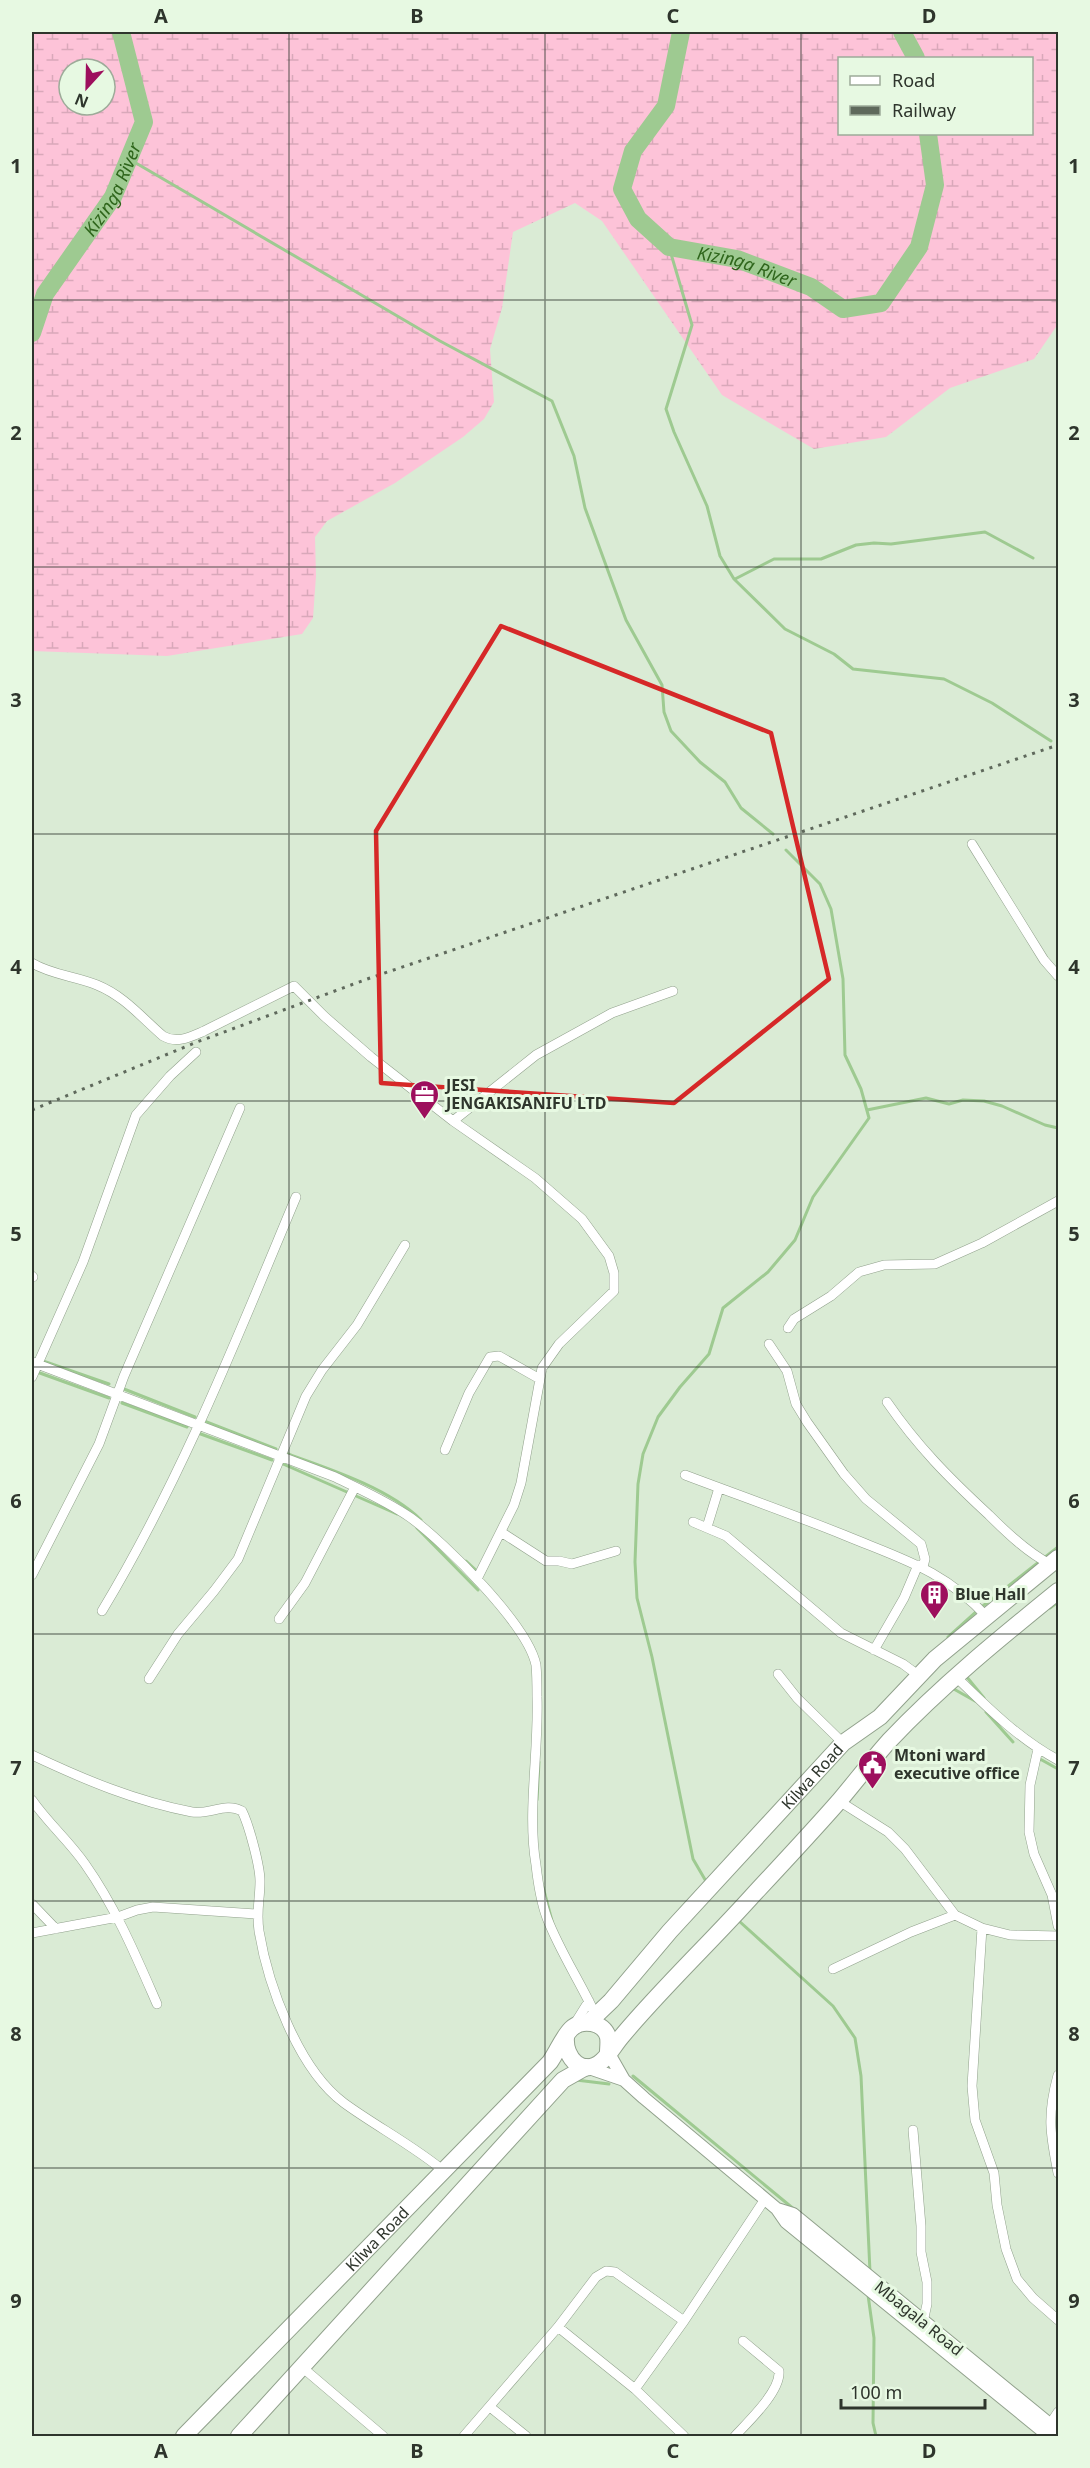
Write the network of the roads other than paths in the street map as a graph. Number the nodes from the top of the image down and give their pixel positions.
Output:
1 (972, 844) dead end
2 (32, 963) edge
3 (1059, 976) edge
4 (673, 991) dead end
5 (196, 1052) dead end
6 (240, 1108) dead end
7 (453, 1121) junction
8 (296, 1197) dead end
9 (1059, 1201) edge
10 (405, 1245) dead end
11 (788, 1328) dead end
12 (769, 1344) dead end
13 (34, 1363) edge
14 (32, 1377) edge
15 (538, 1378) junction
16 (117, 1393) junction
17 (887, 1402) dead end
18 (200, 1426) junction
19 (445, 1450) dead end
20 (280, 1456) junction
21 (684, 1475) dead end
22 (355, 1487) junction
23 (719, 1488) junction
24 (693, 1522) dead end
25 (707, 1527) junction
26 (501, 1532) junction
27 (616, 1551) dead end
28 (1054, 1561) edge
29 (921, 1566) junction
30 (32, 1575) edge
31 (477, 1579) junction
32 (1059, 1591) edge
33 (102, 1611) dead end
34 (987, 1617) junction
35 (279, 1619) dead end
36 (874, 1650) junction
37 (778, 1674) dead end
38 (918, 1675) junction
39 (956, 1677) junction
40 (149, 1679) dead end
41 (843, 1743) junction
42 (1038, 1749) junction
43 (32, 1755) edge
44 (1059, 1760) edge
45 (32, 1800) edge
46 (839, 1801) junction
47 (32, 1904) edge
48 (256, 1914) junction
49 (955, 1916) junction
50 (118, 1917) junction
51 (1059, 1926) edge
52 (982, 1928) junction
53 (56, 1929) junction
54 (32, 1933) edge
55 (1059, 1936) edge
56 (833, 1969) dead end
57 (157, 2004) dead end
58 (591, 2013) junction
59 (568, 2033) junction
60 (608, 2052) junction
61 (586, 2067) junction
62 (1059, 2075) edge
63 (624, 2080) junction
64 (913, 2130) dead end
65 (445, 2172) junction
66 (1059, 2174) edge
67 (765, 2199) junction
68 (777, 2209) junction
69 (1059, 2320) edge
70 (684, 2321) junction
71 (924, 2322) junction
72 (558, 2327) junction
73 (743, 2341) dead end
74 (303, 2367) junction
75 (635, 2389) junction
76 (490, 2407) junction
77 (1059, 2412) edge
78 (1048, 2432) edge
79 (184, 2436) edge
80 (239, 2436) edge
81 (383, 2436) edge
82 (464, 2436) edge
83 (525, 2436) edge
84 (684, 2436) edge
85 (735, 2436) edge

1 - 3 street
2 - 7 street
4 - 7 street
5 - 13 street
6 - 16 street
7 - 15 street
8 - 18 street
9 - 11 street
10 - 20 street
12 - 29 street
13 - 14 street
13 - 16 street
15 - 19 street
15 - 26 street
16 - 18 street
16 - 30 street
17 - 28 street
18 - 20 street
18 - 33 street
20 - 22 street
20 - 40 street
21 - 23 street
22 - 31 street
22 - 35 street
23 - 25 street
23 - 29 street
24 - 25 street
25 - 36 street
26 - 27 street
26 - 31 street
28 - 34 highway, Kilwa Road
29 - 34 street
29 - 36 street
31 - 58 street
32 - 39 highway, Kilwa Road
34 - 38 highway, Kilwa Road
36 - 38 street
37 - 41 street
38 - 41 highway, Kilwa Road
39 - 42 street
39 - 46 highway, Kilwa Road
41 - 58 highway, Kilwa Road
42 - 44 street
42 - 51 street
43 - 48 street
45 - 50 street
46 - 49 street
46 - 60 highway, Kilwa Road
47 - 53 street
48 - 50 street
48 - 65 street
49 - 52 street
49 - 56 street
50 - 53 street
50 - 57 street
52 - 55 street
52 - 69 street
53 - 54 street
58 - 59 highway
58 - 60 highway
59 - 61 highway
59 - 65 highway, Kilwa Road
60 - 61 highway
60 - 63 street, Mbagala Road
61 - 63 street, Mbagala Road
61 - 74 highway, Kilwa Road
62 - 66 street
63 - 67 street, Mbagala Road
64 - 71 street
65 - 79 highway, Kilwa Road
67 - 68 street, Mbagala Road
67 - 70 street
68 - 71 street, Mbagala Road
68 - 78 street, Mbagala Road
70 - 72 street
70 - 75 street
71 - 78 street, Mbagala Road
72 - 75 street
72 - 76 street
73 - 85 street
74 - 80 highway, Kilwa Road
74 - 81 street
75 - 84 street
76 - 82 street
76 - 83 street
77 - 78 street

